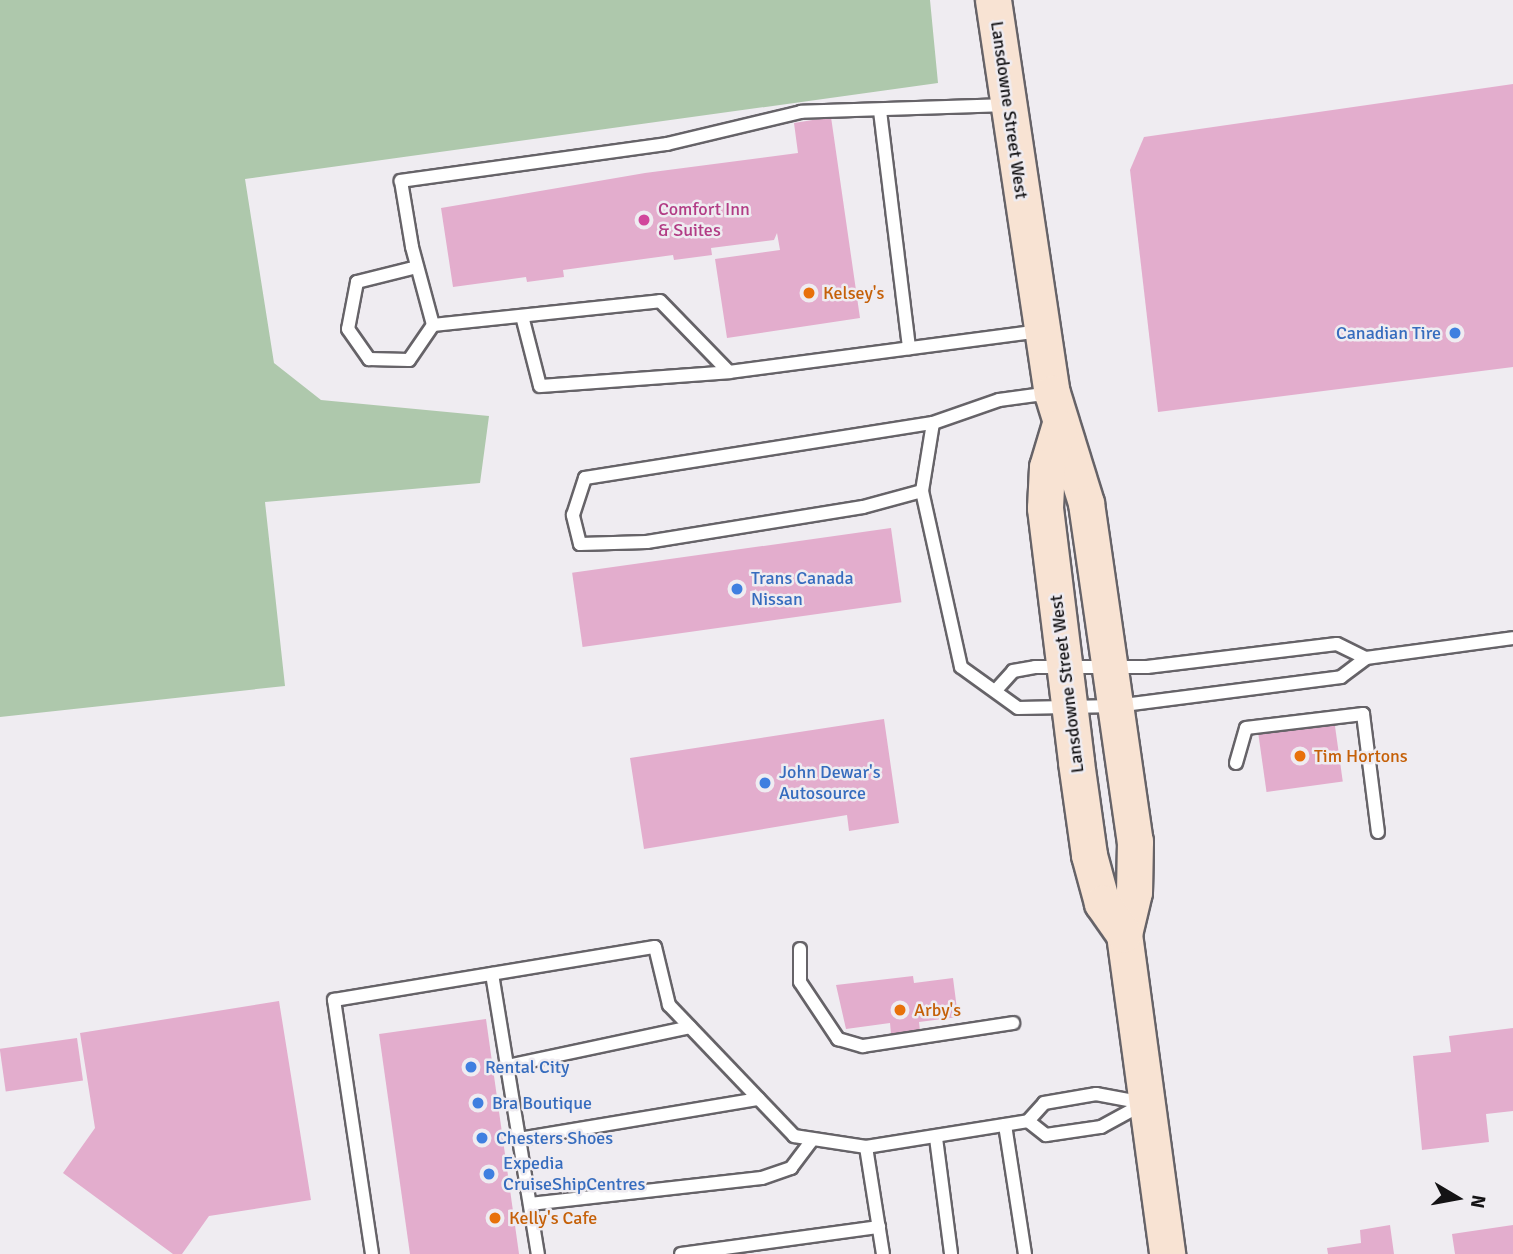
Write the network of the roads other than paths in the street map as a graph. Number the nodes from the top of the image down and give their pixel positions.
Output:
1 (993, 0) edge
2 (1008, 105) junction
3 (880, 111) junction
4 (417, 267) junction
5 (522, 316) junction
6 (433, 325) junction
7 (1042, 331) junction
8 (909, 348) junction
9 (730, 372) junction
10 (1052, 393) junction
11 (933, 423) junction
12 (1059, 427) junction
13 (922, 491) junction
14 (1513, 638) edge
15 (1366, 658) junction
16 (1066, 667) junction
17 (1110, 667) junction
18 (997, 689) junction
19 (1116, 706) junction
20 (1070, 708) junction
21 (1236, 764) dead end
22 (1378, 832) dead end
23 (1124, 934) junction
24 (800, 949) dead end
25 (492, 974) junction
26 (1013, 1023) dead end
27 (690, 1027) junction
28 (507, 1066) junction
29 (759, 1099) junction
30 (1146, 1103) junction
31 (1028, 1121) junction
32 (1005, 1125) junction
33 (936, 1138) junction
34 (519, 1139) junction
35 (813, 1139) junction
36 (866, 1147) junction
37 (530, 1204) junction
38 (879, 1227) junction
39 (372, 1254) edge
40 (538, 1254) edge
41 (681, 1254) edge
42 (883, 1254) edge
43 (951, 1254) edge
44 (1024, 1254) edge
45 (1167, 1254) edge

1 - 2 main road, Lansdowne Street West
2 - 3 lane
2 - 7 main road, Lansdowne Street West
3 - 4 lane
3 - 8 lane
4 - 6 lane
4 - 6 lane
5 - 6 lane
5 - 9 lane
5 - 9 lane
7 - 8 lane
7 - 10 main road, Lansdowne Street West
8 - 9 lane
10 - 11 lane
10 - 12 main road, Lansdowne Street West
11 - 13 lane
11 - 13 lane
12 - 16 main road, Lansdowne Street West
12 - 17 main road, Lansdowne Street West
13 - 18 lane
14 - 15 lane
15 - 17 lane
15 - 19 lane
16 - 17 lane
16 - 18 lane
16 - 20 main road, Lansdowne Street West
17 - 19 main road, Lansdowne Street West
18 - 20 lane
19 - 20 lane
19 - 23 main road, Lansdowne Street West
20 - 23 main road, Lansdowne Street West
21 - 22 lane
23 - 30 main road, Lansdowne Street West
24 - 26 lane
25 - 27 lane
25 - 28 lane
25 - 39 lane
27 - 28 lane
27 - 29 lane
28 - 34 lane
29 - 34 lane
29 - 35 lane
30 - 31 lane
30 - 31 lane
30 - 45 main road, Lansdowne Street West
31 - 32 lane
32 - 33 lane
32 - 44 lane
33 - 36 lane
33 - 43 lane
34 - 37 lane
35 - 36 lane
35 - 37 lane
36 - 38 lane
37 - 40 lane
38 - 41 lane
38 - 42 lane

